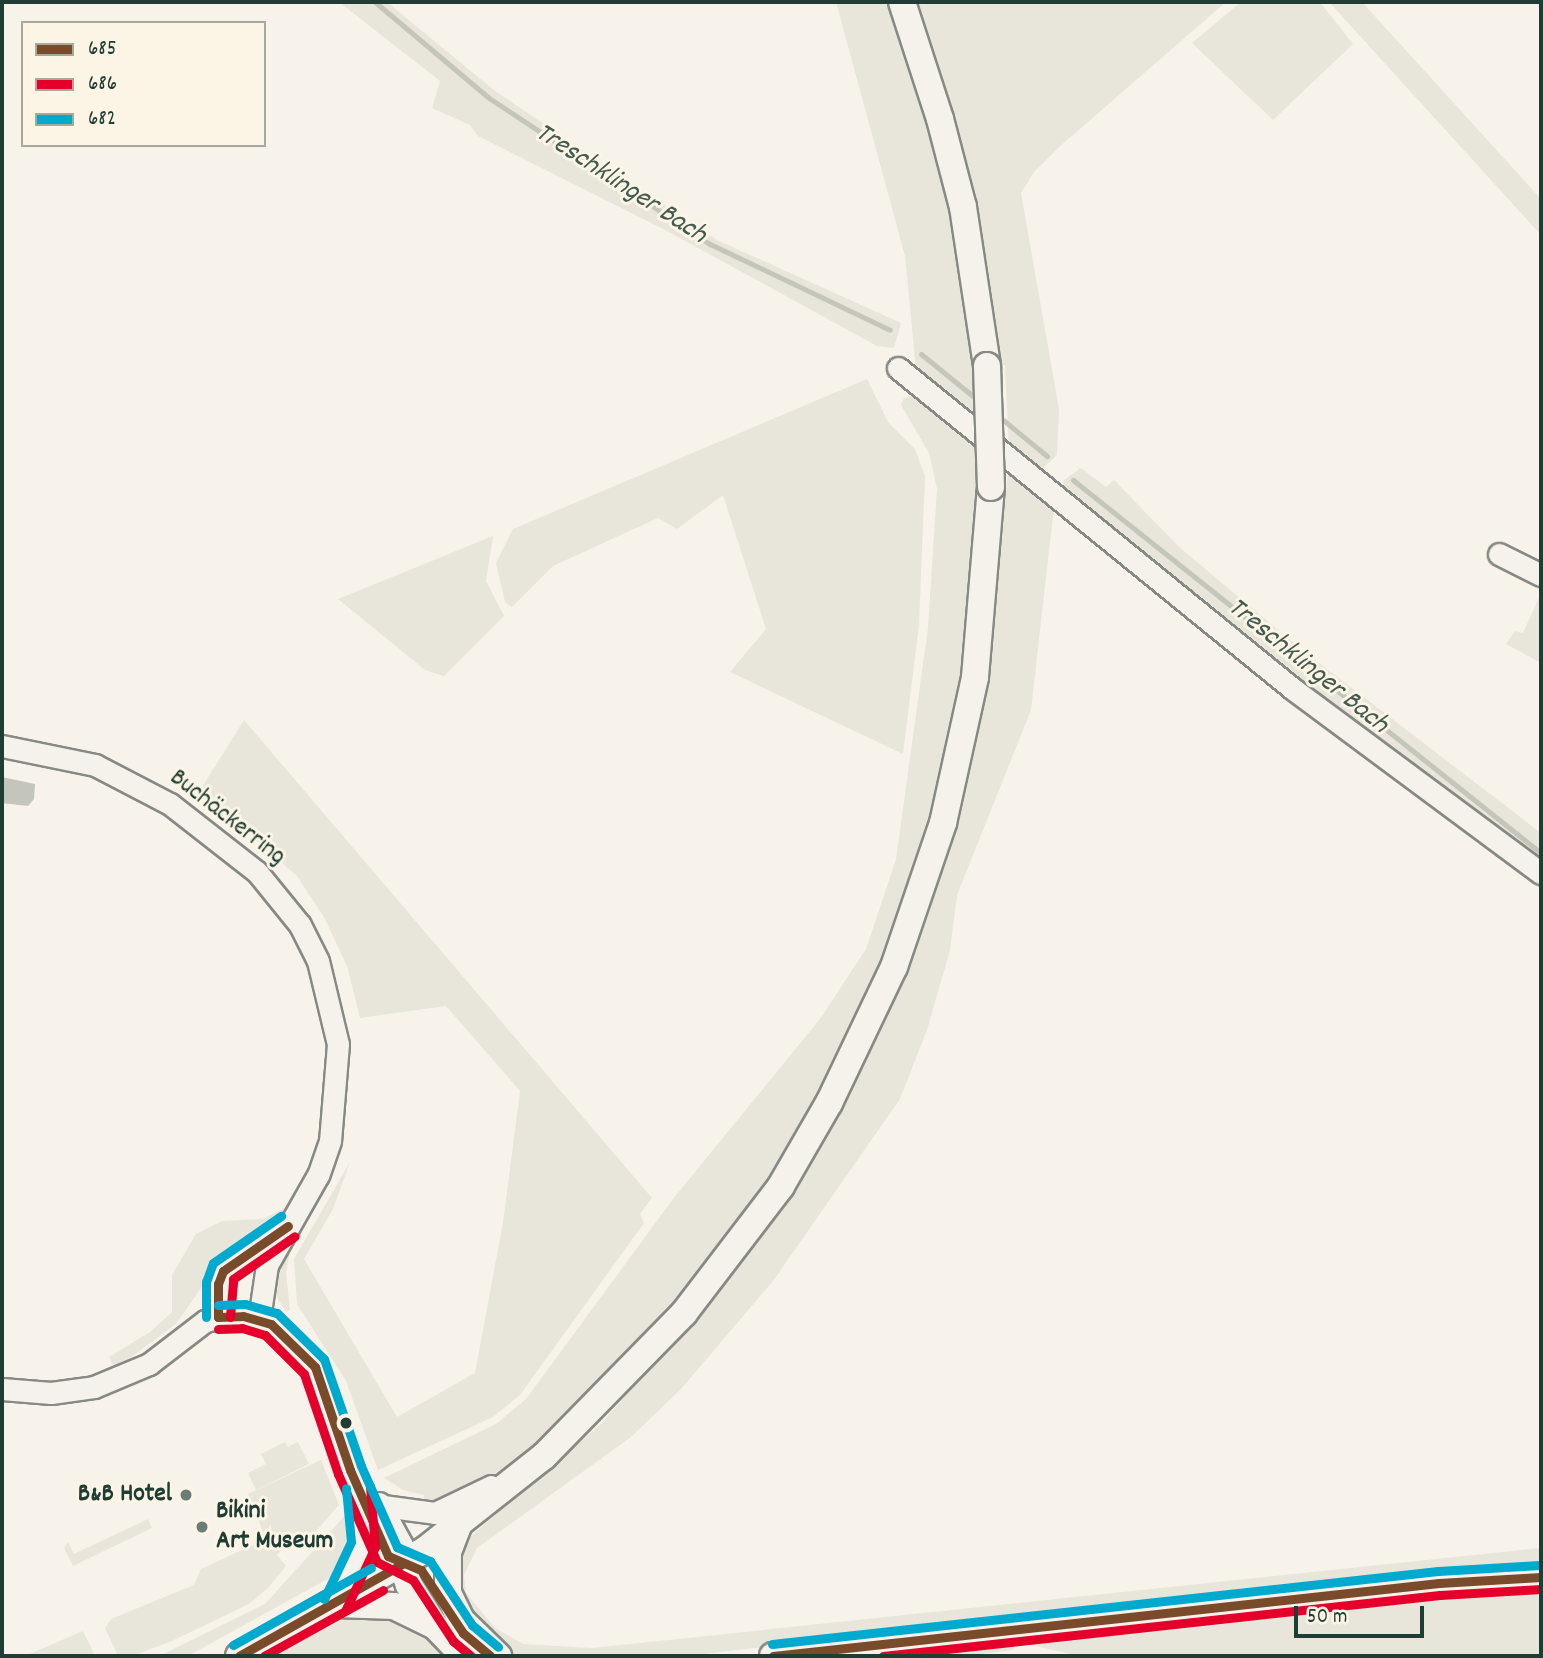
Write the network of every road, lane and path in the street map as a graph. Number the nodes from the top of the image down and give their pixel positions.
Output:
1 (902, 2) edge
2 (898, 368) dead end
3 (1499, 554) dead end
4 (1541, 575) edge
5 (2, 747) edge
6 (1541, 873) edge
7 (288, 1226) junction
8 (218, 1317) junction
9 (259, 1319) junction
10 (2, 1389) edge
11 (541, 1457) junction
12 (360, 1491) junction
13 (383, 1506) junction
14 (458, 1527) junction
15 (402, 1564) junction
16 (1541, 1577) edge
17 (335, 1604) junction
18 (435, 1626) junction
19 (239, 1656) edge
20 (464, 1656) edge
21 (489, 1656) edge
22 (498, 1656) edge
23 (773, 1656) edge

1 - 11 main road, bridge
2 - 6 street
3 - 4 street
5 - 7 street, Buchäckerring
7 - 8 street, Buchäckerring
7 - 9 street, Buchäckerring
8 - 9 street
8 - 10 street
9 - 12 street
11 - 13 street
11 - 14 main road
12 - 13 street
12 - 15 street
12 - 17 street
13 - 15 street
14 - 15 main road
14 - 22 main road
15 - 17 main road
15 - 18 main road
15 - 21 main road
16 - 23 main road
17 - 18 main road
17 - 19 main road
18 - 20 main road

